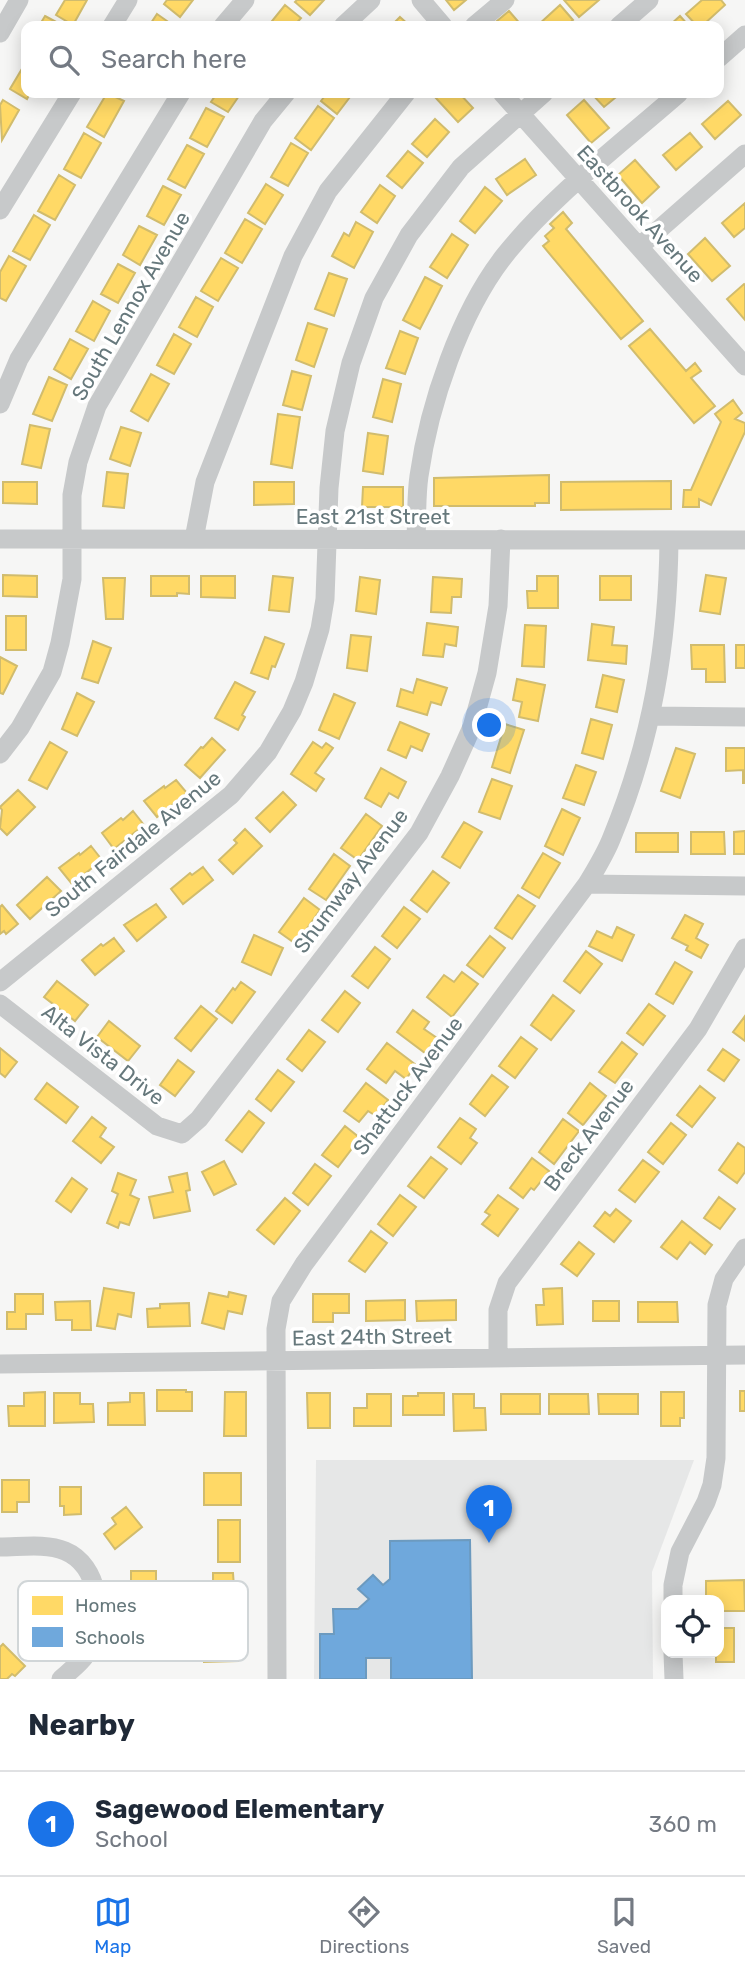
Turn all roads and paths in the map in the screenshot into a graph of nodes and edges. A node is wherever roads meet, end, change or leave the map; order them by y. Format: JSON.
{"nodes":[{"id":1,"x":19,"y":0,"type":"edge"},
{"id":2,"x":128,"y":0,"type":"edge"},
{"id":3,"x":245,"y":0,"type":"edge"},
{"id":4,"x":371,"y":0,"type":"edge"},
{"id":5,"x":421,"y":0,"type":"edge"},
{"id":6,"x":505,"y":0,"type":"edge"},
{"id":7,"x":649,"y":0,"type":"edge"},
{"id":8,"x":115,"y":21,"type":"edge"},
{"id":9,"x":227,"y":21,"type":"edge"},
{"id":10,"x":348,"y":21,"type":"edge"},
{"id":11,"x":439,"y":21,"type":"edge"},
{"id":12,"x":480,"y":21,"type":"edge"},
{"id":13,"x":626,"y":21,"type":"edge"},
{"id":14,"x":0,"y":33,"type":"edge"},
{"id":15,"x":745,"y":35,"type":"edge"},
{"id":16,"x":724,"y":54,"type":"edge"},
{"id":17,"x":69,"y":98,"type":"edge"},
{"id":18,"x":178,"y":98,"type":"edge"},
{"id":19,"x":282,"y":98,"type":"edge"},
{"id":20,"x":402,"y":98,"type":"edge"},
{"id":21,"x":506,"y":98,"type":"edge"},
{"id":22,"x":538,"y":98,"type":"edge"},
{"id":23,"x":673,"y":98,"type":"edge"},
{"id":24,"x":520,"y":113,"type":"junction"},
{"id":25,"x":745,"y":155,"type":"edge"},
{"id":26,"x":580,"y":180,"type":"junction"},
{"id":27,"x":0,"y":210,"type":"edge"},
{"id":28,"x":639,"y":247,"type":"junction"},
{"id":29,"x":745,"y":366,"type":"edge"},
{"id":30,"x":0,"y":404,"type":"edge"},
{"id":31,"x":0,"y":539,"type":"edge"},
{"id":32,"x":73,"y":539,"type":"junction"},
{"id":33,"x":194,"y":539,"type":"junction"},
{"id":34,"x":327,"y":539,"type":"junction"},
{"id":35,"x":416,"y":539,"type":"junction"},
{"id":36,"x":501,"y":539,"type":"junction"},
{"id":37,"x":669,"y":540,"type":"junction"},
{"id":38,"x":745,"y":540,"type":"edge"},
{"id":39,"x":651,"y":716,"type":"junction"},
{"id":40,"x":745,"y":717,"type":"edge"},
{"id":41,"x":0,"y":754,"type":"edge"},
{"id":42,"x":587,"y":884,"type":"junction"},
{"id":43,"x":745,"y":886,"type":"edge"},
{"id":44,"x":745,"y":948,"type":"edge"},
{"id":45,"x":0,"y":982,"type":"edge"},
{"id":46,"x":0,"y":1004,"type":"edge"},
{"id":47,"x":182,"y":1134,"type":"joint"},
{"id":48,"x":745,"y":1248,"type":"edge"},
{"id":49,"x":716,"y":1355,"type":"junction"},
{"id":50,"x":745,"y":1355,"type":"edge"},
{"id":51,"x":498,"y":1357,"type":"junction"},
{"id":52,"x":276,"y":1362,"type":"junction"},
{"id":53,"x":0,"y":1364,"type":"edge"},
{"id":54,"x":0,"y":1547,"type":"edge"},
{"id":55,"x":91,"y":1581,"type":"edge"},
{"id":56,"x":673,"y":1595,"type":"edge"},
{"id":57,"x":673,"y":1658,"type":"edge"},
{"id":58,"x":78,"y":1661,"type":"edge"},
{"id":59,"x":61,"y":1679,"type":"edge"},
{"id":60,"x":277,"y":1679,"type":"edge"},
{"id":61,"x":674,"y":1679,"type":"edge"}],
"edges":[{"from":1,"to":14,"type":"street"},
{"from":2,"to":8,"type":"street"},
{"from":3,"to":9,"type":"street"},
{"from":4,"to":10,"type":"street"},
{"from":5,"to":11,"type":"street"},
{"from":6,"to":12,"type":"street"},
{"from":7,"to":13,"type":"street"},
{"from":15,"to":16,"type":"street"},
{"from":17,"to":27,"type":"street"},
{"from":18,"to":30,"type":"street"},
{"from":19,"to":32,"type":"street","name":"South Lennox Avenue"},
{"from":20,"to":33,"type":"street"},
{"from":21,"to":24,"type":"street","name":"Eastbrook Avenue"},
{"from":22,"to":24,"type":"street","name":"South Fairdale Avenue"},
{"from":23,"to":26,"type":"street"},
{"from":24,"to":26,"type":"street","name":"Eastbrook Avenue"},
{"from":24,"to":34,"type":"street","name":"South Fairdale Avenue"},
{"from":25,"to":28,"type":"street"},
{"from":26,"to":28,"type":"street","name":"Eastbrook Avenue"},
{"from":26,"to":35,"type":"street"},
{"from":28,"to":29,"type":"street","name":"Eastbrook Avenue"},
{"from":31,"to":32,"type":"street","name":"East 21st Street"},
{"from":32,"to":33,"type":"street","name":"East 21st Street"},
{"from":32,"to":41,"type":"street","name":"South Lennox Avenue"},
{"from":33,"to":34,"type":"street","name":"East 21st Street"},
{"from":34,"to":35,"type":"street","name":"East 21st Street"},
{"from":34,"to":45,"type":"street","name":"South Fairdale Avenue"},
{"from":35,"to":36,"type":"street","name":"East 21st Street"},
{"from":36,"to":37,"type":"street","name":"East 21st Street"},
{"from":36,"to":47,"type":"street","name":"Shumway Avenue"},
{"from":37,"to":38,"type":"street","name":"East 21st Street"},
{"from":37,"to":39,"type":"street","name":"Shattuck Avenue"},
{"from":39,"to":40,"type":"street"},
{"from":39,"to":42,"type":"street","name":"Shattuck Avenue"},
{"from":42,"to":43,"type":"street"},
{"from":42,"to":52,"type":"street","name":"Shattuck Avenue"},
{"from":44,"to":51,"type":"street","name":"Breck Avenue"},
{"from":46,"to":47,"type":"street","name":"Alta Vista Drive"},
{"from":48,"to":49,"type":"street"},
{"from":49,"to":50,"type":"street","name":"East 24th Street"},
{"from":49,"to":51,"type":"street","name":"East 24th Street"},
{"from":49,"to":56,"type":"street"},
{"from":51,"to":52,"type":"street","name":"East 24th Street"},
{"from":52,"to":53,"type":"street","name":"East 24th Street"},
{"from":52,"to":60,"type":"street","name":"Shattuck Avenue"},
{"from":54,"to":55,"type":"street"},
{"from":57,"to":61,"type":"street"},
{"from":58,"to":59,"type":"street"}]}
